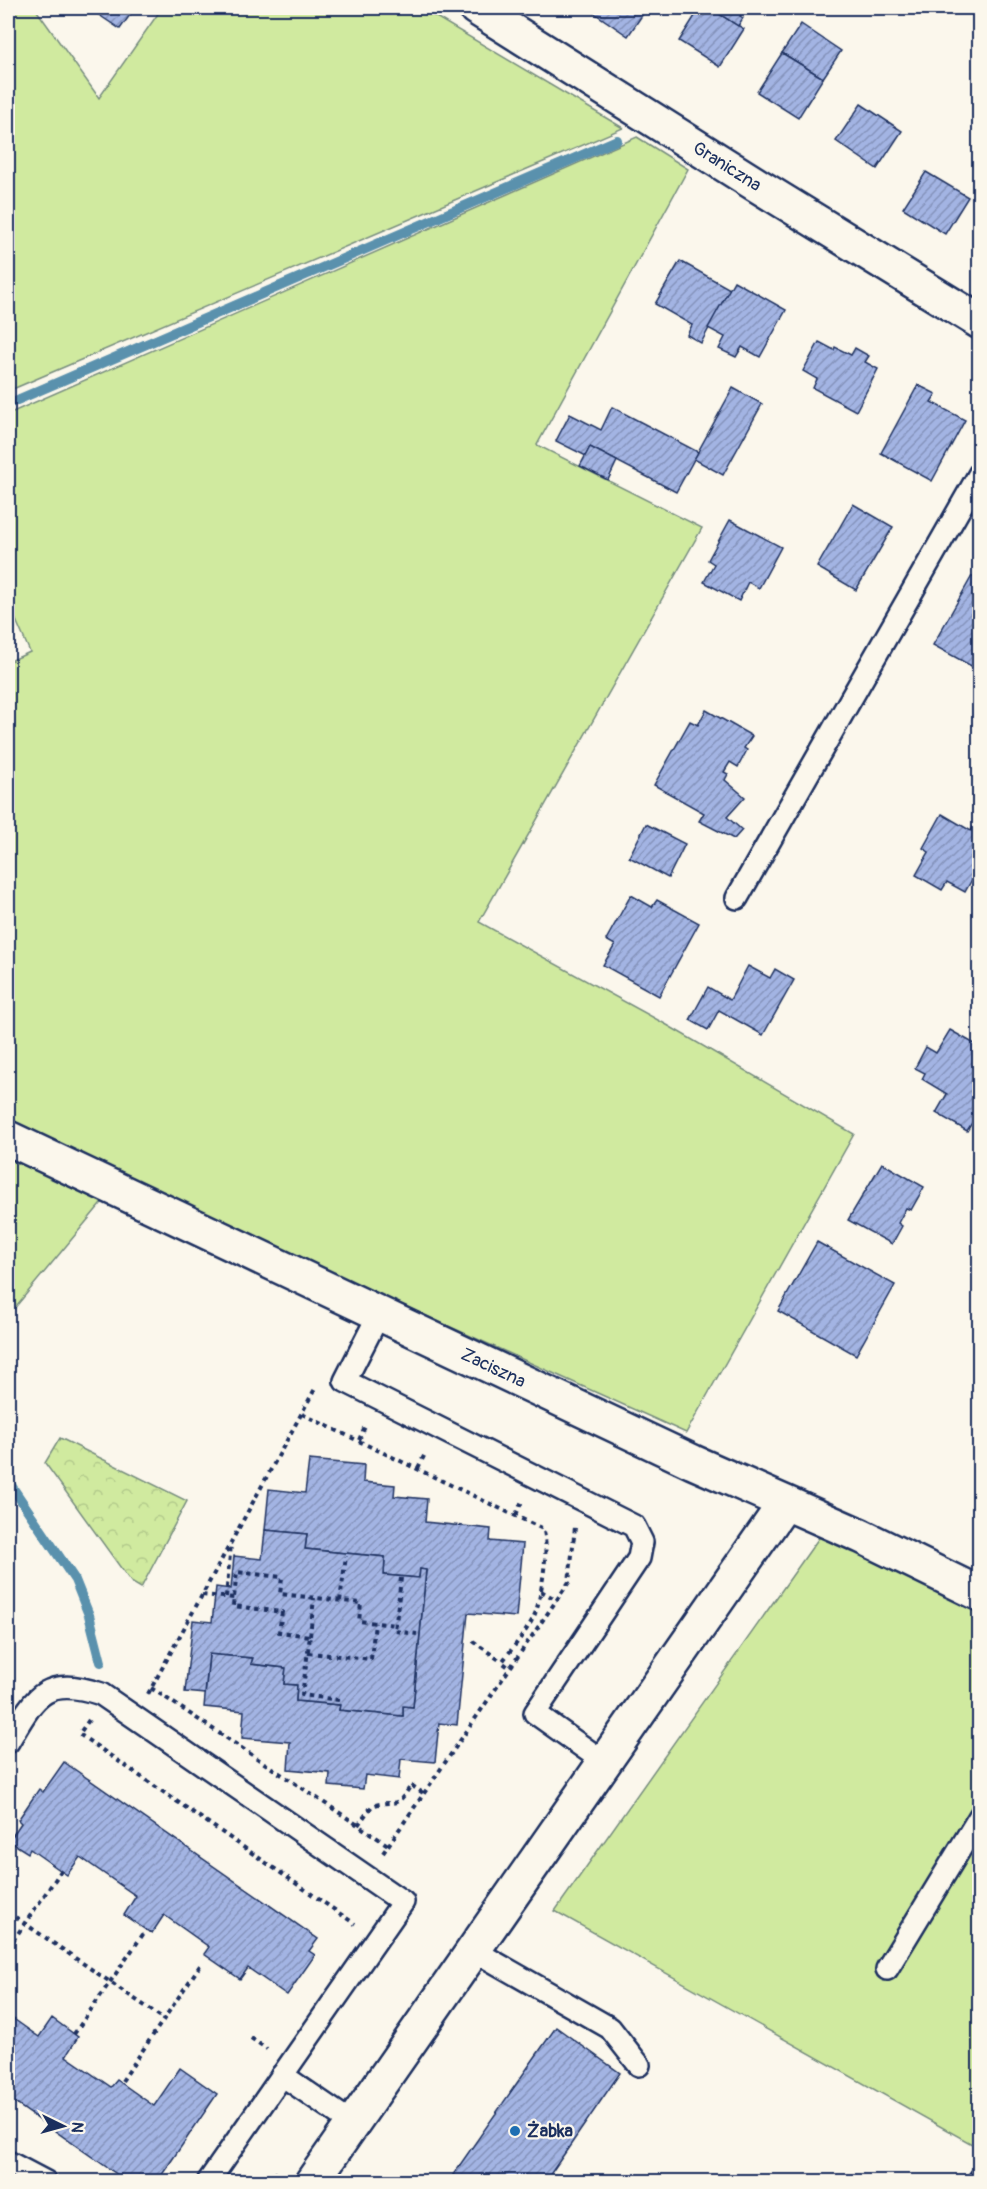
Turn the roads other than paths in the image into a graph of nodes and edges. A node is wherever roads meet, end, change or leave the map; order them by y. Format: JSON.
{"nodes":[{"id":1,"x":476,"y":8,"type":"edge"},
{"id":2,"x":980,"y":322,"type":"edge"},
{"id":3,"x":980,"y":473,"type":"edge"},
{"id":4,"x":737,"y":898,"type":"dead end"},
{"id":5,"x":8,"y":1138,"type":"edge"},
{"id":6,"x":379,"y":1314,"type":"junction"},
{"id":7,"x":785,"y":1503,"type":"junction"},
{"id":8,"x":980,"y":1594,"type":"edge"},
{"id":9,"x":8,"y":1742,"type":"edge"},
{"id":10,"x":604,"y":1762,"type":"junction"},
{"id":11,"x":980,"y":1816,"type":"edge"},
{"id":12,"x":473,"y":1950,"type":"junction"},
{"id":13,"x":887,"y":1970,"type":"dead end"},
{"id":14,"x":639,"y":2065,"type":"dead end"},
{"id":15,"x":282,"y":2075,"type":"junction"},
{"id":16,"x":352,"y":2123,"type":"junction"},
{"id":17,"x":8,"y":2162,"type":"edge"},
{"id":18,"x":46,"y":2181,"type":"edge"},
{"id":19,"x":208,"y":2181,"type":"edge"},
{"id":20,"x":312,"y":2181,"type":"edge"}],
"edges":[{"from":1,"to":2,"type":"street","name":"Graniczna"},
{"from":3,"to":4,"type":"lane"},
{"from":5,"to":6,"type":"street","name":"Zaciszna"},
{"from":6,"to":7,"type":"street","name":"Zaciszna"},
{"from":6,"to":10,"type":"lane"},
{"from":7,"to":8,"type":"street","name":"Zaciszna"},
{"from":7,"to":10,"type":"street"},
{"from":9,"to":15,"type":"lane"},
{"from":10,"to":12,"type":"street"},
{"from":11,"to":13,"type":"lane"},
{"from":12,"to":14,"type":"lane"},
{"from":12,"to":16,"type":"street"},
{"from":15,"to":16,"type":"lane"},
{"from":15,"to":19,"type":"lane"},
{"from":16,"to":20,"type":"street"},
{"from":17,"to":18,"type":"lane"}]}
